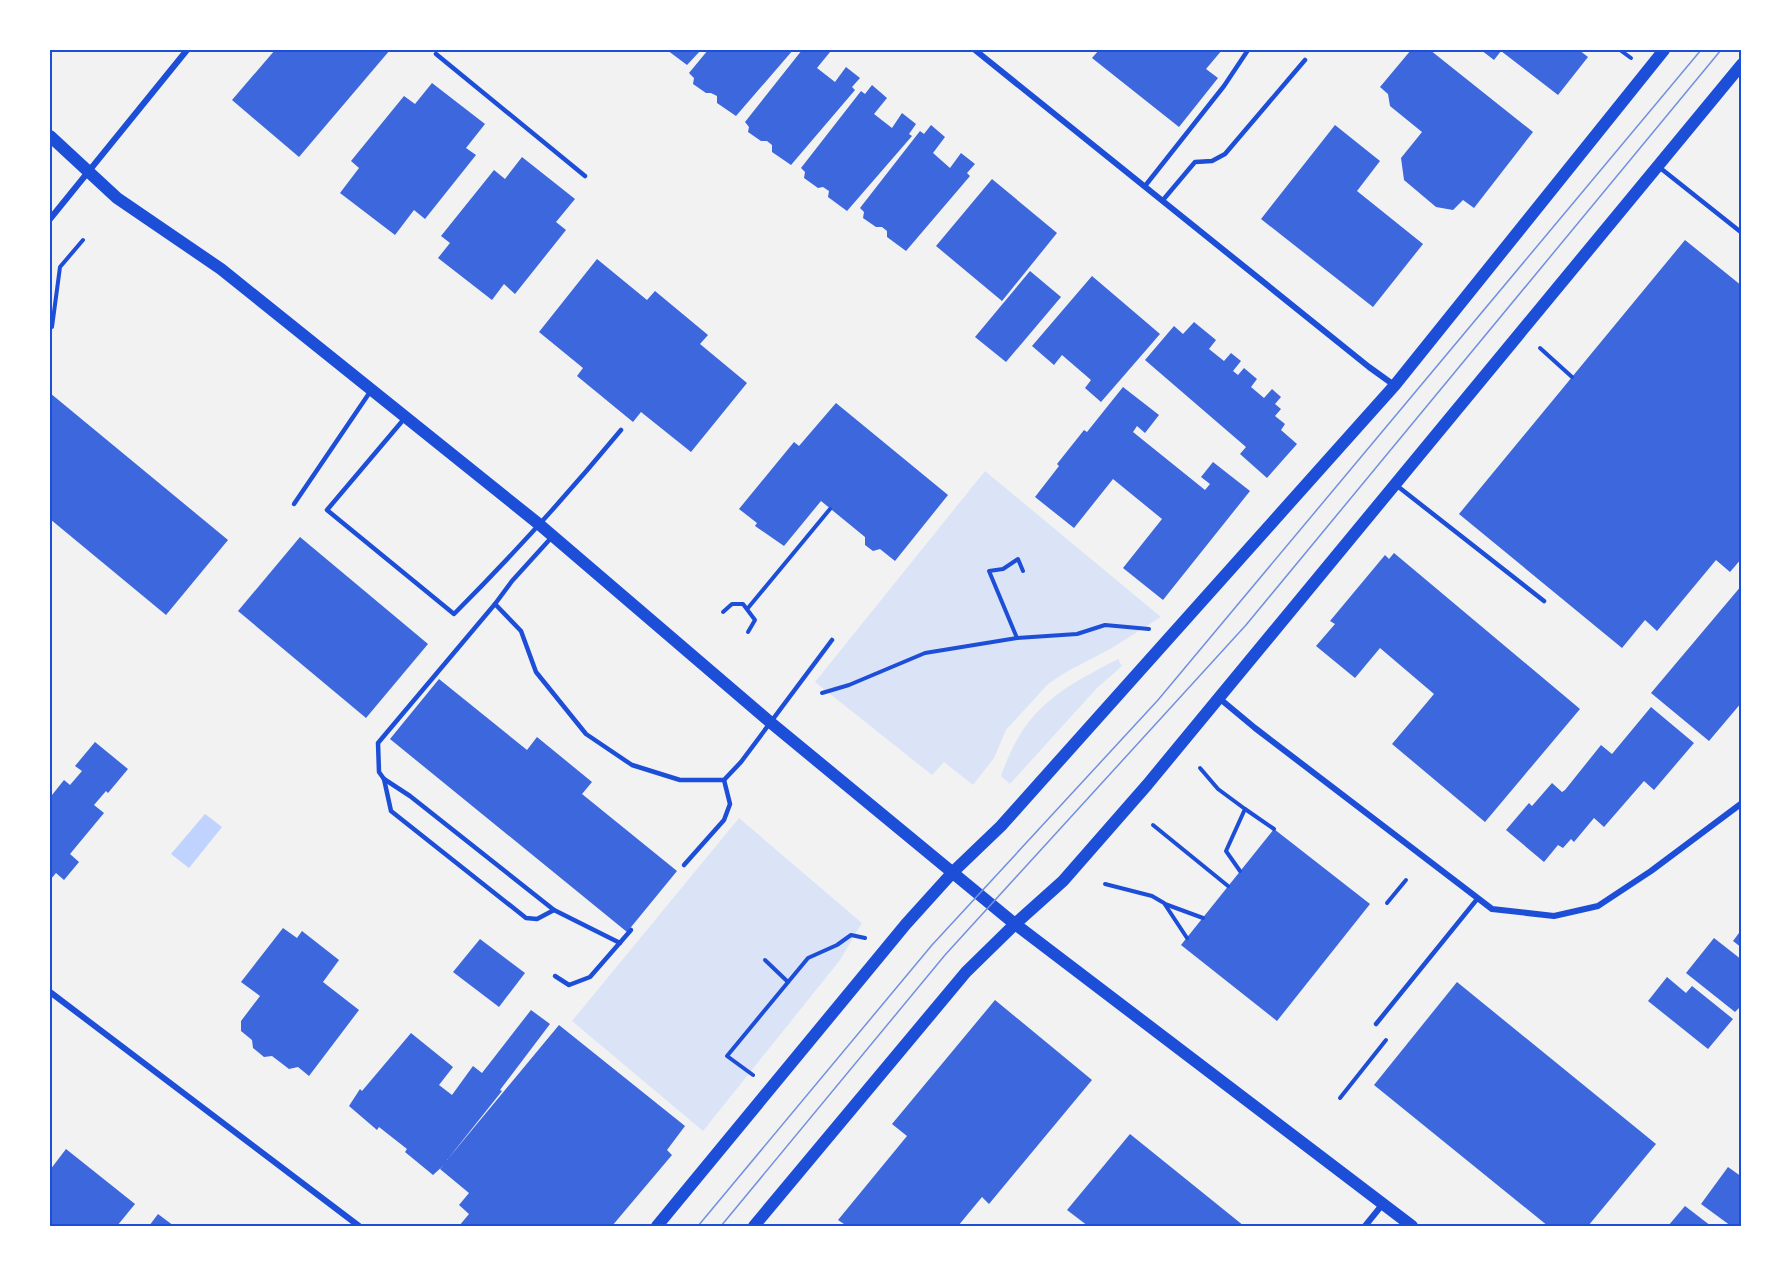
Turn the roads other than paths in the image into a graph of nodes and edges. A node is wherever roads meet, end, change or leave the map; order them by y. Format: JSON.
{"nodes":[{"id":1,"x":187,"y":50,"type":"edge"},
{"id":2,"x":975,"y":50,"type":"edge"},
{"id":3,"x":1248,"y":50,"type":"edge"},
{"id":4,"x":1664,"y":50,"type":"edge"},
{"id":5,"x":435,"y":54,"type":"dead end"},
{"id":6,"x":1305,"y":60,"type":"dead end"},
{"id":7,"x":1742,"y":64,"type":"edge"},
{"id":8,"x":50,"y":136,"type":"edge"},
{"id":9,"x":1657,"y":165,"type":"junction"},
{"id":10,"x":88,"y":171,"type":"junction"},
{"id":11,"x":585,"y":176,"type":"dead end"},
{"id":12,"x":1145,"y":186,"type":"junction"},
{"id":13,"x":1162,"y":200,"type":"junction"},
{"id":14,"x":50,"y":219,"type":"edge"},
{"id":15,"x":1742,"y":233,"type":"edge"},
{"id":16,"x":1395,"y":385,"type":"junction"},
{"id":17,"x":372,"y":390,"type":"junction"},
{"id":18,"x":406,"y":417,"type":"junction"},
{"id":19,"x":621,"y":429,"type":"dead end"},
{"id":20,"x":1394,"y":483,"type":"junction"},
{"id":21,"x":294,"y":504,"type":"dead end"},
{"id":22,"x":540,"y":525,"type":"junction"},
{"id":23,"x":553,"y":536,"type":"junction"},
{"id":24,"x":1544,"y":601,"type":"dead end"},
{"id":25,"x":495,"y":604,"type":"junction"},
{"id":26,"x":832,"y":640,"type":"dead end"},
{"id":27,"x":1219,"y":698,"type":"junction"},
{"id":28,"x":770,"y":722,"type":"junction"},
{"id":29,"x":384,"y":779,"type":"junction"},
{"id":30,"x":724,"y":780,"type":"junction"},
{"id":31,"x":1742,"y":802,"type":"edge"},
{"id":32,"x":684,"y":865,"type":"dead end"},
{"id":33,"x":953,"y":872,"type":"junction"},
{"id":34,"x":1478,"y":898,"type":"junction"},
{"id":35,"x":554,"y":910,"type":"junction"},
{"id":36,"x":1015,"y":924,"type":"junction"},
{"id":37,"x":631,"y":930,"type":"dead end"},
{"id":38,"x":620,"y":943,"type":"junction"},
{"id":39,"x":555,"y":976,"type":"dead end"},
{"id":40,"x":50,"y":992,"type":"edge"},
{"id":41,"x":1376,"y":1024,"type":"dead end"},
{"id":42,"x":1382,"y":1205,"type":"junction"},
{"id":43,"x":359,"y":1227,"type":"edge"},
{"id":44,"x":657,"y":1227,"type":"edge"},
{"id":45,"x":754,"y":1227,"type":"edge"},
{"id":46,"x":1365,"y":1227,"type":"edge"},
{"id":47,"x":1412,"y":1227,"type":"edge"}],
"edges":[{"from":1,"to":10,"type":"street"},
{"from":2,"to":12,"type":"street"},
{"from":3,"to":12,"type":"lane"},
{"from":4,"to":16,"type":"main road"},
{"from":5,"to":11,"type":"lane"},
{"from":6,"to":13,"type":"lane"},
{"from":7,"to":9,"type":"main road"},
{"from":8,"to":10,"type":"main road"},
{"from":9,"to":15,"type":"lane"},
{"from":9,"to":20,"type":"main road"},
{"from":10,"to":14,"type":"street"},
{"from":10,"to":17,"type":"main road"},
{"from":12,"to":13,"type":"street"},
{"from":13,"to":16,"type":"street"},
{"from":16,"to":33,"type":"main road"},
{"from":17,"to":18,"type":"main road"},
{"from":17,"to":21,"type":"lane"},
{"from":18,"to":22,"type":"main road"},
{"from":18,"to":22,"type":"lane"},
{"from":19,"to":22,"type":"lane"},
{"from":20,"to":24,"type":"lane"},
{"from":20,"to":27,"type":"main road"},
{"from":22,"to":23,"type":"main road"},
{"from":23,"to":25,"type":"lane"},
{"from":23,"to":28,"type":"main road"},
{"from":25,"to":29,"type":"lane"},
{"from":25,"to":30,"type":"lane"},
{"from":26,"to":28,"type":"lane"},
{"from":27,"to":34,"type":"street"},
{"from":27,"to":36,"type":"main road"},
{"from":28,"to":30,"type":"lane"},
{"from":28,"to":33,"type":"main road"},
{"from":29,"to":35,"type":"lane"},
{"from":29,"to":35,"type":"lane"},
{"from":30,"to":32,"type":"lane"},
{"from":31,"to":34,"type":"street"},
{"from":33,"to":36,"type":"main road"},
{"from":33,"to":44,"type":"main road"},
{"from":34,"to":41,"type":"lane"},
{"from":35,"to":38,"type":"lane"},
{"from":36,"to":42,"type":"main road"},
{"from":36,"to":45,"type":"main road"},
{"from":37,"to":38,"type":"lane"},
{"from":38,"to":39,"type":"lane"},
{"from":40,"to":43,"type":"street"},
{"from":42,"to":46,"type":"street"},
{"from":42,"to":47,"type":"main road"}]}
